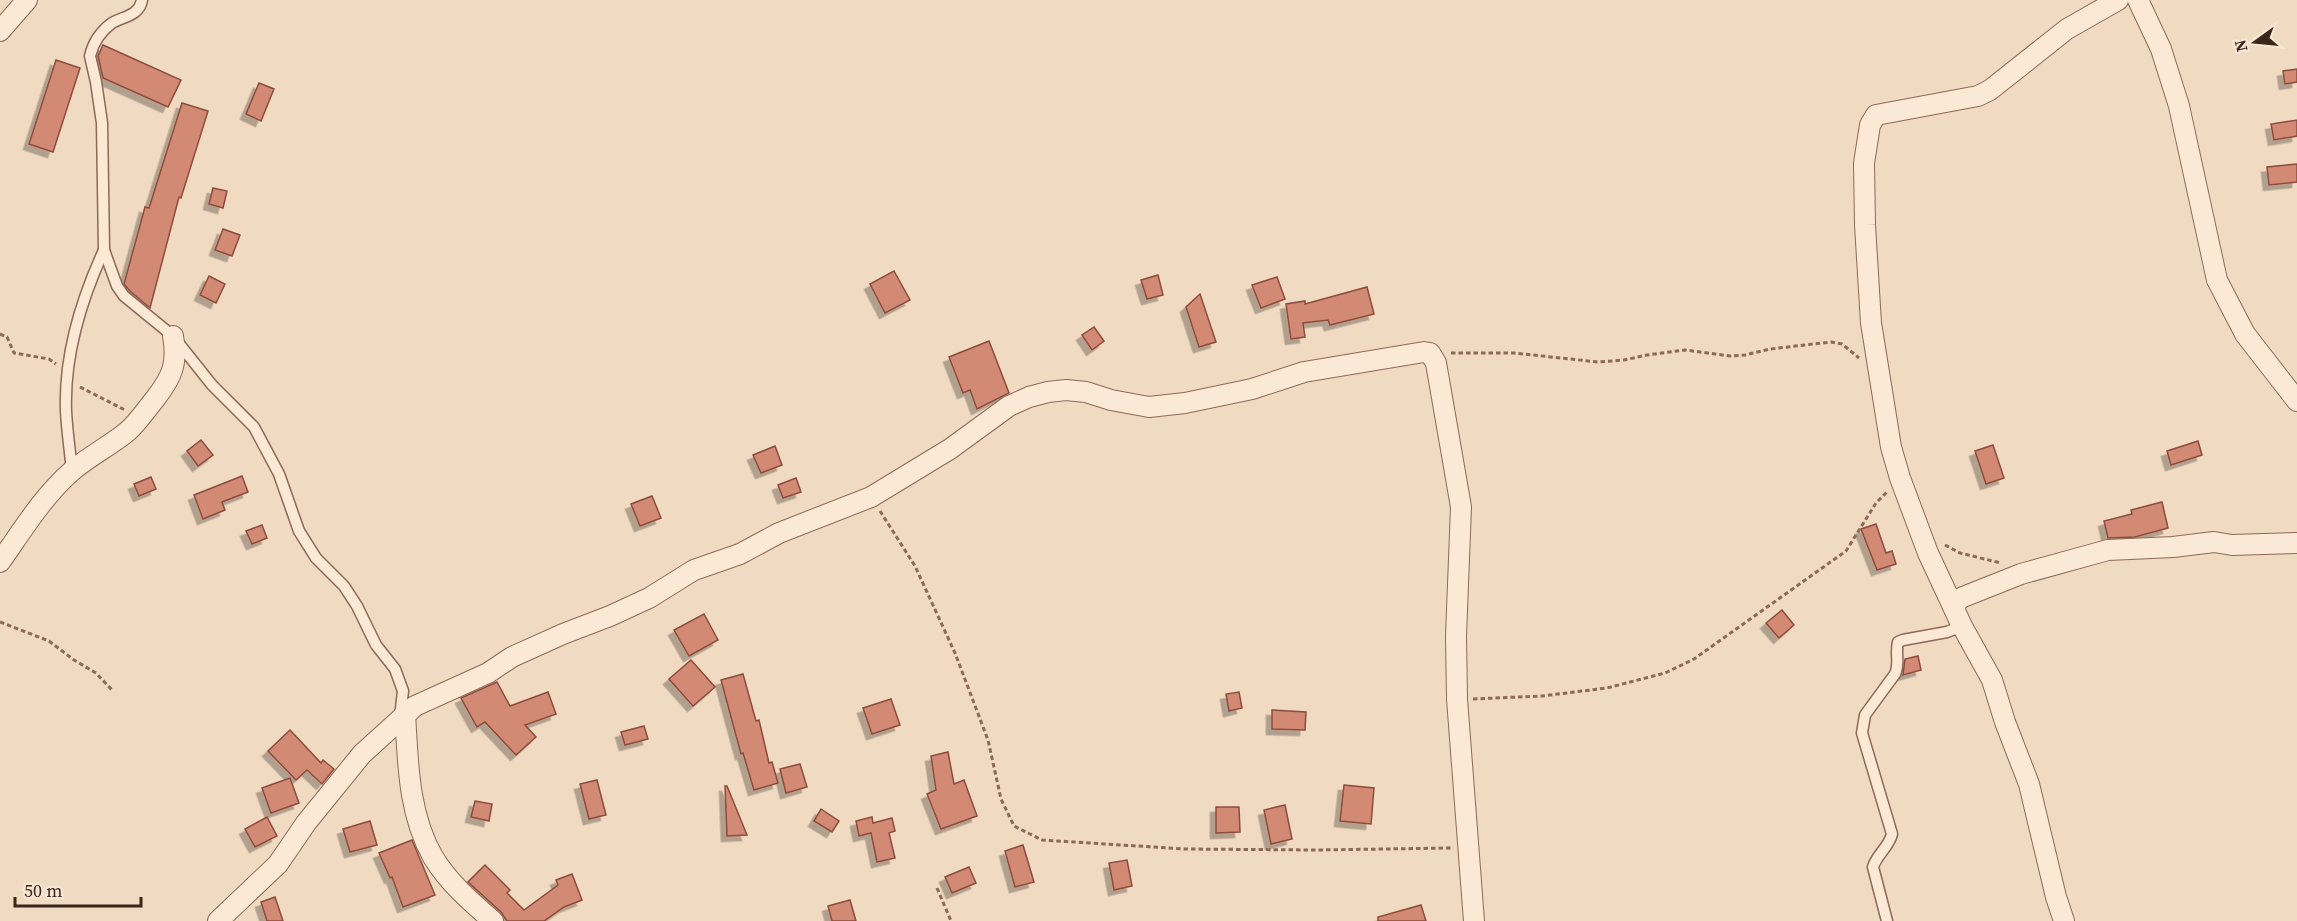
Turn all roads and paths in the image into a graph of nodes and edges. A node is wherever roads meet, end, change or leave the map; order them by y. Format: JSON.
{"nodes":[{"id":1,"x":27,"y":0,"type":"edge"},
{"id":2,"x":142,"y":0,"type":"edge"},
{"id":3,"x":2118,"y":0,"type":"edge"},
{"id":4,"x":2138,"y":0,"type":"edge"},
{"id":5,"x":0,"y":31,"type":"edge"},
{"id":6,"x":104,"y":250,"type":"junction"},
{"id":7,"x":0,"y":334,"type":"edge"},
{"id":8,"x":173,"y":336,"type":"junction"},
{"id":9,"x":1430,"y":353,"type":"junction"},
{"id":10,"x":1879,"y":379,"type":"junction"},
{"id":11,"x":67,"y":384,"type":"junction"},
{"id":12,"x":2297,"y":400,"type":"edge"},
{"id":13,"x":140,"y":418,"type":"junction"},
{"id":14,"x":72,"y":471,"type":"junction"},
{"id":15,"x":1900,"y":478,"type":"junction"},
{"id":16,"x":871,"y":497,"type":"junction"},
{"id":17,"x":1918,"y":528,"type":"junction"},
{"id":18,"x":2297,"y":543,"type":"edge"},
{"id":19,"x":0,"y":562,"type":"edge"},
{"id":20,"x":2021,"y":574,"type":"junction"},
{"id":21,"x":1954,"y":607,"type":"junction"},
{"id":22,"x":0,"y":622,"type":"edge"},
{"id":23,"x":1962,"y":626,"type":"junction"},
{"id":24,"x":112,"y":690,"type":"dead end"},
{"id":25,"x":1456,"y":699,"type":"junction"},
{"id":26,"x":403,"y":715,"type":"junction"},
{"id":27,"x":1468,"y":847,"type":"junction"},
{"id":28,"x":937,"y":888,"type":"dead end"},
{"id":29,"x":218,"y":921,"type":"edge"},
{"id":30,"x":493,"y":921,"type":"edge"},
{"id":31,"x":951,"y":921,"type":"edge"},
{"id":32,"x":1474,"y":921,"type":"edge"},
{"id":33,"x":1887,"y":921,"type":"edge"},
{"id":34,"x":2064,"y":921,"type":"edge"}],
"edges":[{"from":1,"to":5,"type":"street"},
{"from":2,"to":6,"type":"lane"},
{"from":3,"to":10,"type":"street"},
{"from":4,"to":12,"type":"street"},
{"from":6,"to":8,"type":"lane"},
{"from":6,"to":11,"type":"lane"},
{"from":7,"to":11,"type":"path"},
{"from":8,"to":13,"type":"street"},
{"from":8,"to":26,"type":"lane"},
{"from":9,"to":10,"type":"path"},
{"from":9,"to":16,"type":"street"},
{"from":9,"to":25,"type":"street"},
{"from":10,"to":15,"type":"street"},
{"from":11,"to":13,"type":"path"},
{"from":11,"to":14,"type":"lane"},
{"from":13,"to":14,"type":"street"},
{"from":14,"to":19,"type":"street"},
{"from":15,"to":17,"type":"street"},
{"from":15,"to":25,"type":"path"},
{"from":16,"to":26,"type":"street"},
{"from":16,"to":27,"type":"path"},
{"from":17,"to":20,"type":"path"},
{"from":17,"to":21,"type":"street"},
{"from":18,"to":20,"type":"street"},
{"from":20,"to":21,"type":"street"},
{"from":21,"to":23,"type":"street"},
{"from":22,"to":24,"type":"path"},
{"from":23,"to":33,"type":"lane"},
{"from":23,"to":34,"type":"street"},
{"from":25,"to":27,"type":"street"},
{"from":26,"to":29,"type":"street"},
{"from":26,"to":30,"type":"street"},
{"from":27,"to":32,"type":"street"},
{"from":28,"to":31,"type":"path"}]}
